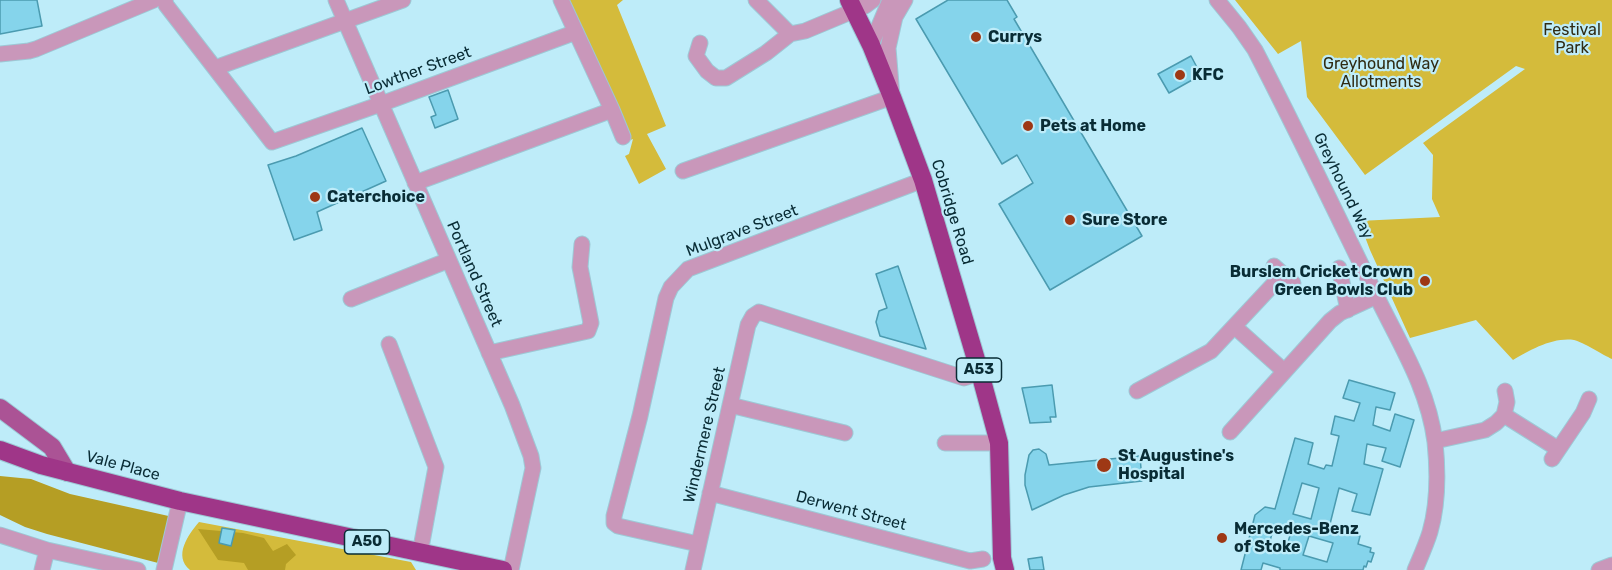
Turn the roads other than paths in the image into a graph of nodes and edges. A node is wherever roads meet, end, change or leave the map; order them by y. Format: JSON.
{"nodes":[{"id":1,"x":154,"y":0,"type":"edge"},
{"id":2,"x":165,"y":0,"type":"edge"},
{"id":3,"x":336,"y":0,"type":"edge"},
{"id":4,"x":403,"y":0,"type":"edge"},
{"id":5,"x":561,"y":0,"type":"edge"},
{"id":6,"x":756,"y":0,"type":"edge"},
{"id":7,"x":873,"y":0,"type":"edge"},
{"id":8,"x":890,"y":0,"type":"edge"},
{"id":9,"x":905,"y":0,"type":"edge"},
{"id":10,"x":1217,"y":0,"type":"edge"},
{"id":11,"x":851,"y":6,"type":"edge"},
{"id":12,"x":344,"y":21,"type":"junction"},
{"id":13,"x":576,"y":32,"type":"junction"},
{"id":14,"x":790,"y":34,"type":"junction"},
{"id":15,"x":700,"y":43,"type":"dead end"},
{"id":16,"x":871,"y":45,"type":"junction"},
{"id":17,"x":0,"y":54,"type":"edge"},
{"id":18,"x":215,"y":68,"type":"junction"},
{"id":19,"x":892,"y":97,"type":"junction"},
{"id":20,"x":381,"y":104,"type":"junction"},
{"id":21,"x":612,"y":110,"type":"junction"},
{"id":22,"x":623,"y":137,"type":"dead end"},
{"id":23,"x":683,"y":171,"type":"dead end"},
{"id":24,"x":923,"y":180,"type":"junction"},
{"id":25,"x":416,"y":183,"type":"junction"},
{"id":26,"x":582,"y":244,"type":"dead end"},
{"id":27,"x":449,"y":260,"type":"junction"},
{"id":28,"x":1339,"y":268,"type":"dead end"},
{"id":29,"x":1284,"y":274,"type":"dead end"},
{"id":30,"x":1377,"y":296,"type":"junction"},
{"id":31,"x":351,"y":299,"type":"dead end"},
{"id":32,"x":1348,"y":310,"type":"junction"},
{"id":33,"x":1235,"y":327,"type":"junction"},
{"id":34,"x":389,"y":344,"type":"dead end"},
{"id":35,"x":489,"y":353,"type":"junction"},
{"id":36,"x":1284,"y":371,"type":"junction"},
{"id":37,"x":980,"y":373,"type":"junction"},
{"id":38,"x":1137,"y":390,"type":"dead end"},
{"id":39,"x":1505,"y":391,"type":"dead end"},
{"id":40,"x":730,"y":405,"type":"junction"},
{"id":41,"x":8,"y":408,"type":"edge"},
{"id":42,"x":1588,"y":410,"type":"dead end"},
{"id":43,"x":1504,"y":415,"type":"junction"},
{"id":44,"x":1229,"y":432,"type":"dead end"},
{"id":45,"x":34,"y":433,"type":"junction"},
{"id":46,"x":845,"y":433,"type":"dead end"},
{"id":47,"x":1435,"y":441,"type":"junction"},
{"id":48,"x":945,"y":443,"type":"dead end"},
{"id":49,"x":999,"y":443,"type":"junction"},
{"id":50,"x":2,"y":452,"type":"edge"},
{"id":51,"x":41,"y":465,"type":"junction"},
{"id":52,"x":67,"y":472,"type":"junction"},
{"id":53,"x":710,"y":493,"type":"junction"},
{"id":54,"x":180,"y":501,"type":"junction"},
{"id":55,"x":0,"y":536,"type":"edge"},
{"id":56,"x":47,"y":550,"type":"junction"},
{"id":57,"x":420,"y":553,"type":"junction"},
{"id":58,"x":695,"y":557,"type":"edge"},
{"id":59,"x":983,"y":560,"type":"dead end"},
{"id":60,"x":1612,"y":565,"type":"edge"},
{"id":61,"x":1003,"y":568,"type":"edge"},
{"id":62,"x":42,"y":570,"type":"edge"},
{"id":63,"x":138,"y":570,"type":"edge"},
{"id":64,"x":164,"y":570,"type":"edge"},
{"id":65,"x":503,"y":570,"type":"edge"},
{"id":66,"x":511,"y":570,"type":"edge"},
{"id":67,"x":1415,"y":570,"type":"edge"},
{"id":68,"x":1599,"y":570,"type":"edge"}],
"edges":[{"from":1,"to":17,"type":"street"},
{"from":2,"to":18,"type":"street"},
{"from":3,"to":12,"type":"street","name":"Portland Street"},
{"from":4,"to":12,"type":"street"},
{"from":5,"to":13,"type":"street"},
{"from":6,"to":14,"type":"street"},
{"from":7,"to":11,"type":"street"},
{"from":8,"to":16,"type":"street"},
{"from":9,"to":19,"type":"street"},
{"from":10,"to":30,"type":"street","name":"Greyhound Way"},
{"from":11,"to":14,"type":"street"},
{"from":11,"to":16,"type":"highway","name":"Cobridge Road","number":"A53"},
{"from":12,"to":18,"type":"street"},
{"from":12,"to":20,"type":"street","name":"Portland Street"},
{"from":13,"to":20,"type":"street","name":"Lowther Street"},
{"from":13,"to":21,"type":"street"},
{"from":14,"to":15,"type":"street"},
{"from":16,"to":19,"type":"highway","name":"Cobridge Road","number":"A53"},
{"from":18,"to":20,"type":"street","name":"Lowther Street"},
{"from":19,"to":23,"type":"street"},
{"from":19,"to":24,"type":"highway","name":"Cobridge Road","number":"A53"},
{"from":20,"to":25,"type":"street","name":"Portland Street"},
{"from":21,"to":22,"type":"street"},
{"from":21,"to":25,"type":"street"},
{"from":24,"to":37,"type":"highway","name":"Cobridge Road","number":"A53"},
{"from":24,"to":58,"type":"street","name":"Mulgrave Street"},
{"from":25,"to":27,"type":"street","name":"Portland Street"},
{"from":26,"to":35,"type":"street"},
{"from":27,"to":31,"type":"street"},
{"from":27,"to":35,"type":"street","name":"Portland Street"},
{"from":28,"to":32,"type":"street"},
{"from":29,"to":33,"type":"street"},
{"from":30,"to":32,"type":"street"},
{"from":30,"to":47,"type":"street","name":"Greyhound Way"},
{"from":32,"to":36,"type":"street"},
{"from":33,"to":36,"type":"street"},
{"from":33,"to":38,"type":"street"},
{"from":34,"to":57,"type":"street"},
{"from":35,"to":66,"type":"street","name":"Portland Street"},
{"from":36,"to":44,"type":"street"},
{"from":37,"to":40,"type":"street","name":"Windermere Street"},
{"from":37,"to":49,"type":"highway","name":"Cobridge Road","number":"A53"},
{"from":39,"to":43,"type":"street"},
{"from":40,"to":46,"type":"street"},
{"from":40,"to":53,"type":"street","name":"Windermere Street"},
{"from":41,"to":45,"type":"main road"},
{"from":42,"to":43,"type":"street"},
{"from":43,"to":47,"type":"street"},
{"from":45,"to":51,"type":"main road"},
{"from":45,"to":52,"type":"main road"},
{"from":47,"to":67,"type":"street","name":"Greyhound Way"},
{"from":48,"to":49,"type":"street"},
{"from":49,"to":61,"type":"highway","name":"Cobridge Road","number":"A53"},
{"from":50,"to":51,"type":"highway","name":"Vale Place","number":"A50"},
{"from":51,"to":52,"type":"highway","name":"Vale Place","number":"A50"},
{"from":52,"to":54,"type":"highway","name":"Vale Place","number":"A50"},
{"from":53,"to":58,"type":"street","name":"Windermere Street"},
{"from":53,"to":59,"type":"street","name":"Derwent Street"},
{"from":54,"to":57,"type":"highway","name":"Vale Place","number":"A50"},
{"from":54,"to":64,"type":"street"},
{"from":55,"to":56,"type":"street"},
{"from":56,"to":62,"type":"street"},
{"from":56,"to":63,"type":"street"},
{"from":57,"to":65,"type":"highway","number":"A50"},
{"from":60,"to":68,"type":"street"}]}
